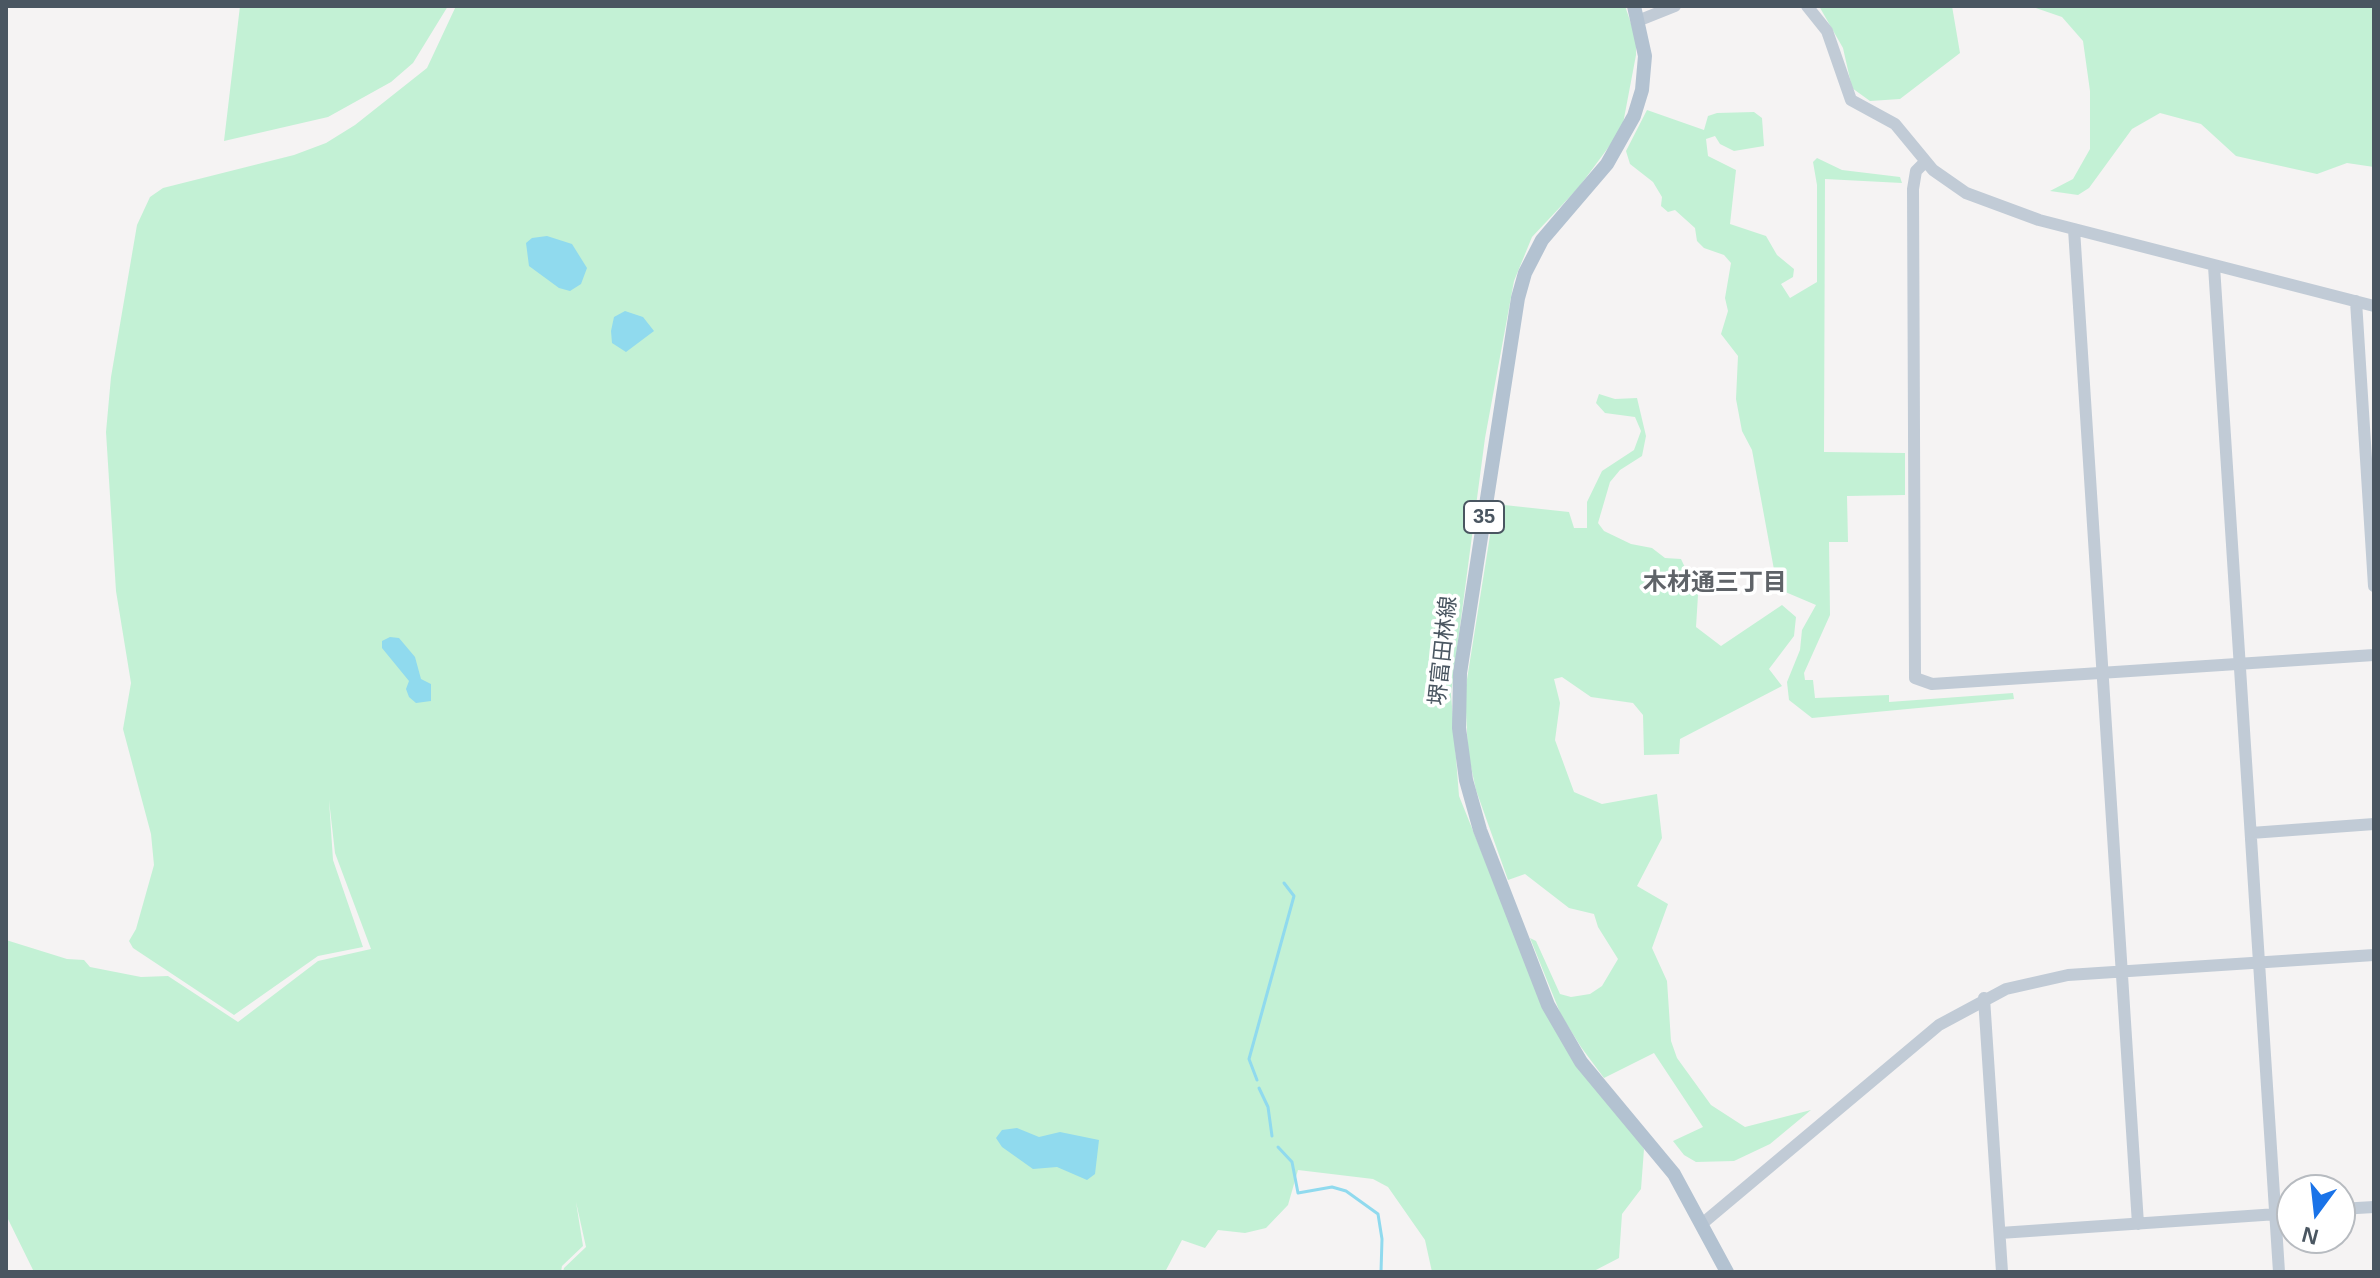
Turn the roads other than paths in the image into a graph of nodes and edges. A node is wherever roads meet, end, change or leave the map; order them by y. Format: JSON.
{"nodes":[{"id":1,"x":1675,"y":6,"type":"edge"},
{"id":2,"x":1807,"y":6,"type":"edge"},
{"id":3,"x":1637,"y":13,"type":"edge"},
{"id":4,"x":1925,"y":162,"type":"junction"},
{"id":5,"x":2074,"y":229,"type":"junction"},
{"id":6,"x":2214,"y":266,"type":"junction"},
{"id":7,"x":2356,"y":301,"type":"junction"},
{"id":8,"x":2374,"y":306,"type":"edge"},
{"id":9,"x":2374,"y":586,"type":"edge"},
{"id":10,"x":2374,"y":655,"type":"edge"},
{"id":11,"x":2240,"y":664,"type":"junction"},
{"id":12,"x":2103,"y":673,"type":"junction"},
{"id":13,"x":2374,"y":824,"type":"edge"},
{"id":14,"x":2251,"y":833,"type":"junction"},
{"id":15,"x":2374,"y":955,"type":"edge"},
{"id":16,"x":2260,"y":962,"type":"junction"},
{"id":17,"x":2121,"y":972,"type":"junction"},
{"id":18,"x":1984,"y":998,"type":"junction"},
{"id":19,"x":2276,"y":1214,"type":"joint"},
{"id":20,"x":1703,"y":1223,"type":"junction"},
{"id":21,"x":2138,"y":1224,"type":"junction"},
{"id":22,"x":2000,"y":1233,"type":"junction"},
{"id":23,"x":1727,"y":1272,"type":"edge"},
{"id":24,"x":2002,"y":1272,"type":"edge"}],
"edges":[{"from":1,"to":3,"type":"street"},
{"from":2,"to":4,"type":"street"},
{"from":3,"to":20,"type":"main road","name":"堺富田林線","number":"35"},
{"from":4,"to":5,"type":"street"},
{"from":4,"to":12,"type":"street"},
{"from":5,"to":6,"type":"street"},
{"from":5,"to":12,"type":"street"},
{"from":6,"to":7,"type":"street"},
{"from":6,"to":11,"type":"street"},
{"from":7,"to":8,"type":"street"},
{"from":7,"to":9,"type":"street"},
{"from":10,"to":11,"type":"street"},
{"from":11,"to":12,"type":"street"},
{"from":11,"to":14,"type":"street"},
{"from":12,"to":17,"type":"street"},
{"from":13,"to":14,"type":"street"},
{"from":14,"to":16,"type":"street"},
{"from":15,"to":16,"type":"street"},
{"from":16,"to":17,"type":"street"},
{"from":16,"to":19,"type":"street"},
{"from":17,"to":18,"type":"street"},
{"from":17,"to":21,"type":"street"},
{"from":18,"to":20,"type":"street"},
{"from":18,"to":22,"type":"street"},
{"from":19,"to":21,"type":"street"},
{"from":20,"to":23,"type":"main road","name":"堺富田林線","number":"35"},
{"from":21,"to":22,"type":"street"},
{"from":22,"to":24,"type":"street"}]}
